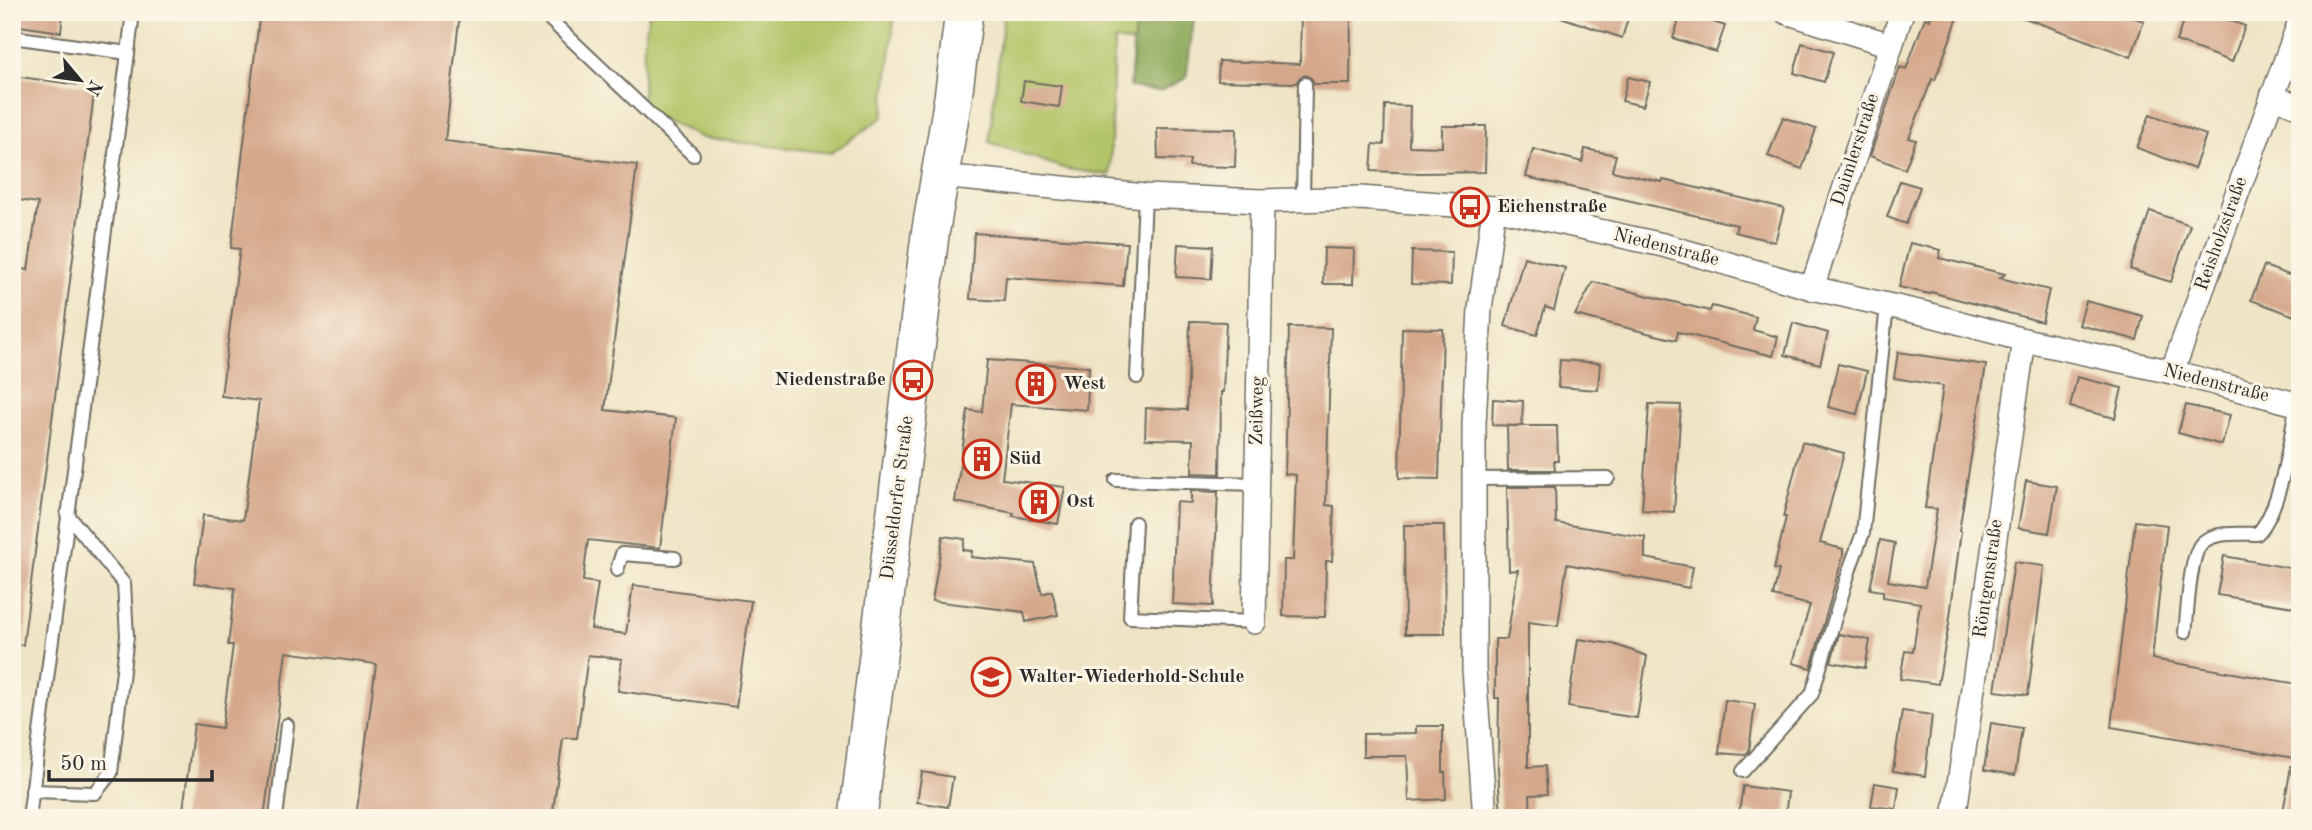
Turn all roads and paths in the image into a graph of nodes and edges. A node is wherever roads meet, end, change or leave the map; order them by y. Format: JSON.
{"nodes":[{"id":1,"x":133,"y":12,"type":"edge"},
{"id":2,"x":542,"y":12,"type":"edge"},
{"id":3,"x":964,"y":12,"type":"edge"},
{"id":4,"x":1786,"y":12,"type":"edge"},
{"id":5,"x":1902,"y":12,"type":"edge"},
{"id":6,"x":2300,"y":21,"type":"edge"},
{"id":7,"x":12,"y":37,"type":"edge"},
{"id":8,"x":1890,"y":45,"type":"junction"},
{"id":9,"x":128,"y":53,"type":"junction"},
{"id":10,"x":1305,"y":84,"type":"dead end"},
{"id":11,"x":2272,"y":96,"type":"junction"},
{"id":12,"x":2300,"y":107,"type":"edge"},
{"id":13,"x":693,"y":155,"type":"dead end"},
{"id":14,"x":940,"y":176,"type":"junction"},
{"id":15,"x":1145,"y":196,"type":"junction"},
{"id":16,"x":1303,"y":200,"type":"junction"},
{"id":17,"x":1262,"y":201,"type":"junction"},
{"id":18,"x":1494,"y":208,"type":"junction"},
{"id":19,"x":1812,"y":288,"type":"junction"},
{"id":20,"x":1887,"y":305,"type":"junction"},
{"id":21,"x":2024,"y":340,"type":"junction"},
{"id":22,"x":2172,"y":372,"type":"junction"},
{"id":23,"x":1137,"y":377,"type":"dead end"},
{"id":24,"x":2298,"y":405,"type":"edge"},
{"id":25,"x":1474,"y":478,"type":"junction"},
{"id":26,"x":1608,"y":478,"type":"dead end"},
{"id":27,"x":1116,"y":480,"type":"dead end"},
{"id":28,"x":1257,"y":484,"type":"junction"},
{"id":29,"x":67,"y":514,"type":"junction"},
{"id":30,"x":1135,"y":523,"type":"dead end"},
{"id":31,"x":675,"y":558,"type":"dead end"},
{"id":32,"x":617,"y":570,"type":"dead end"},
{"id":33,"x":1254,"y":622,"type":"joint"},
{"id":34,"x":2186,"y":632,"type":"dead end"},
{"id":35,"x":287,"y":725,"type":"dead end"},
{"id":36,"x":1743,"y":772,"type":"dead end"},
{"id":37,"x":32,"y":791,"type":"junction"},
{"id":38,"x":29,"y":818,"type":"edge"},
{"id":39,"x":275,"y":818,"type":"edge"},
{"id":40,"x":858,"y":818,"type":"edge"},
{"id":41,"x":1485,"y":818,"type":"edge"},
{"id":42,"x":1954,"y":818,"type":"edge"}],
"edges":[{"from":1,"to":9,"type":"lane"},
{"from":2,"to":13,"type":"lane"},
{"from":3,"to":14,"type":"main road","name":"Düsseldorfer Straße"},
{"from":4,"to":8,"type":"street"},
{"from":5,"to":8,"type":"street","name":"Daimlerstraße"},
{"from":6,"to":11,"type":"street","name":"Reisholzstraße"},
{"from":7,"to":9,"type":"lane"},
{"from":8,"to":19,"type":"street","name":"Daimlerstraße"},
{"from":9,"to":29,"type":"lane"},
{"from":10,"to":16,"type":"lane"},
{"from":11,"to":12,"type":"street"},
{"from":11,"to":22,"type":"street","name":"Reisholzstraße"},
{"from":14,"to":15,"type":"street","name":"Niedenstraße"},
{"from":14,"to":40,"type":"main road","name":"Düsseldorfer Straße"},
{"from":15,"to":17,"type":"street","name":"Niedenstraße"},
{"from":15,"to":23,"type":"lane"},
{"from":16,"to":17,"type":"street","name":"Niedenstraße"},
{"from":16,"to":18,"type":"street","name":"Niedenstraße"},
{"from":17,"to":28,"type":"street","name":"Zeißweg"},
{"from":18,"to":19,"type":"street","name":"Niedenstraße"},
{"from":18,"to":25,"type":"street"},
{"from":19,"to":20,"type":"street","name":"Niedenstraße"},
{"from":20,"to":21,"type":"street","name":"Niedenstraße"},
{"from":20,"to":36,"type":"lane"},
{"from":21,"to":22,"type":"street","name":"Niedenstraße"},
{"from":21,"to":42,"type":"street","name":"Röntgenstraße"},
{"from":22,"to":24,"type":"street","name":"Niedenstraße"},
{"from":24,"to":34,"type":"lane"},
{"from":25,"to":26,"type":"lane"},
{"from":25,"to":41,"type":"street"},
{"from":27,"to":28,"type":"lane"},
{"from":28,"to":33,"type":"street","name":"Zeißweg"},
{"from":29,"to":37,"type":"lane"},
{"from":29,"to":37,"type":"lane"},
{"from":30,"to":33,"type":"lane"},
{"from":31,"to":32,"type":"lane"},
{"from":35,"to":39,"type":"lane"},
{"from":37,"to":38,"type":"lane"}]}
